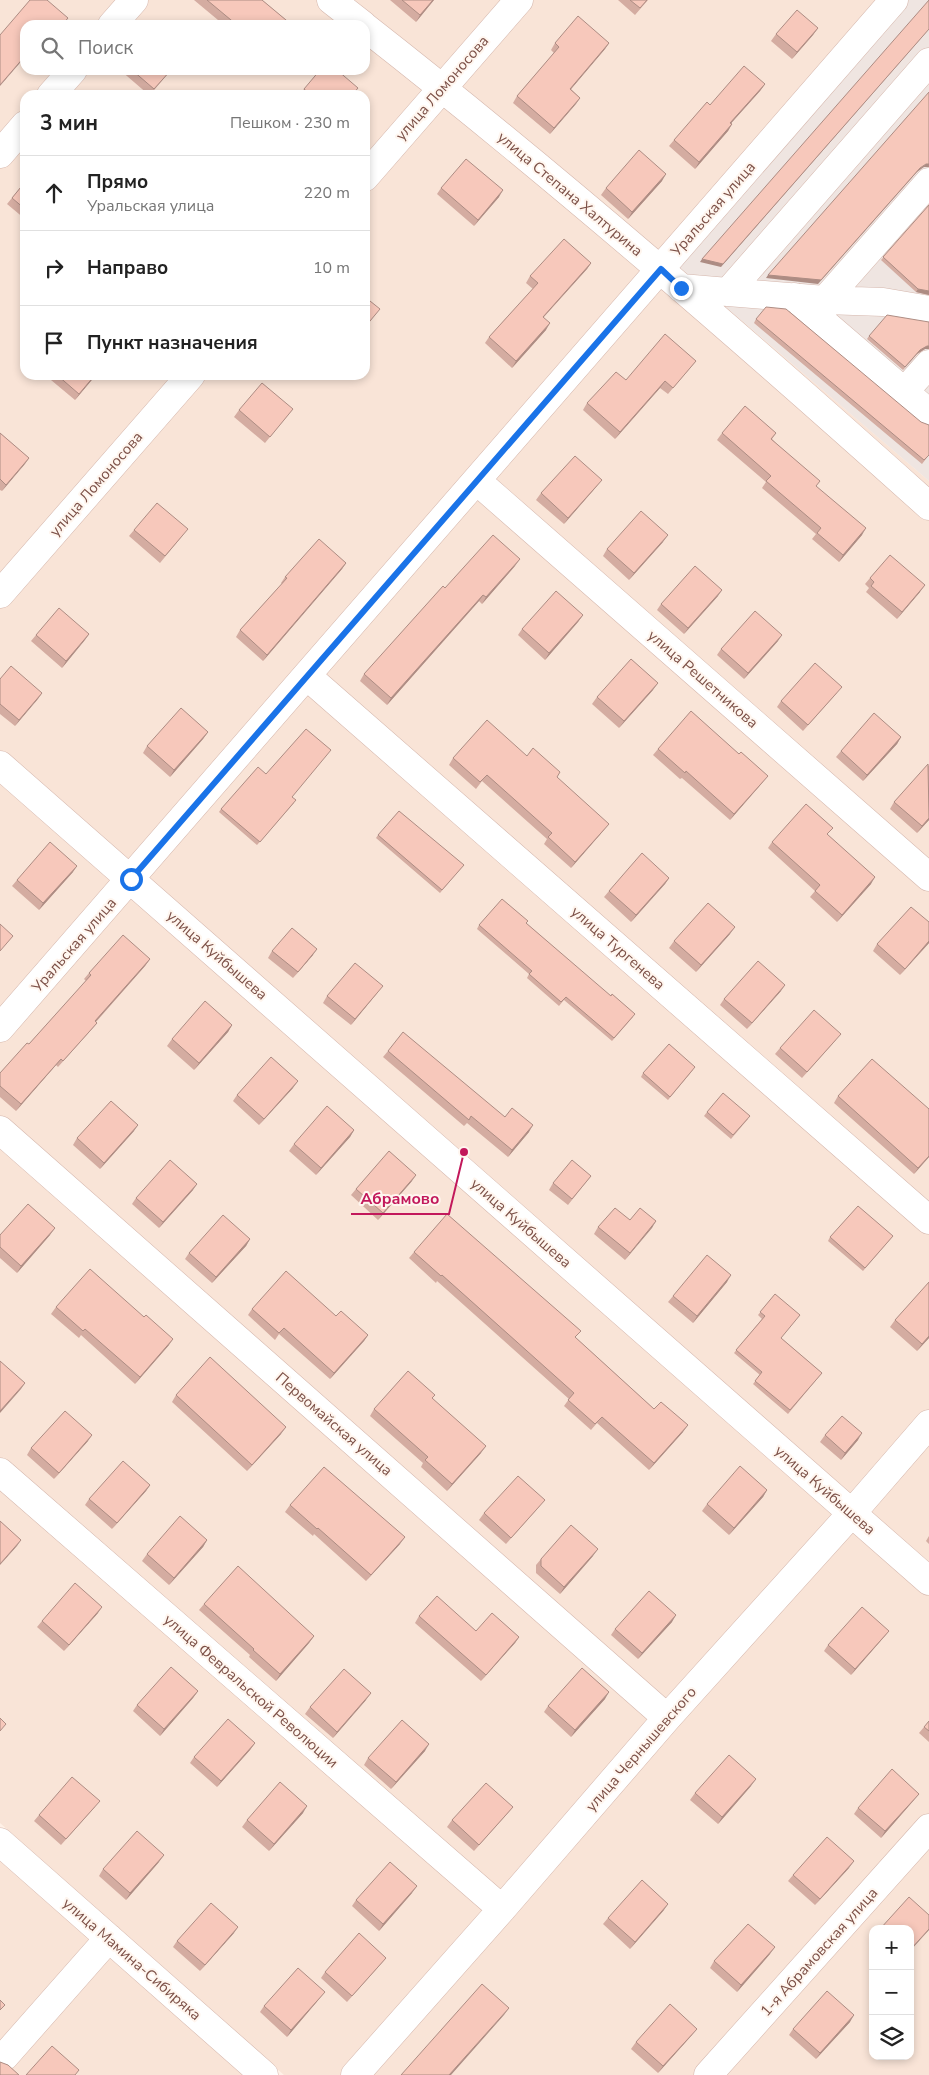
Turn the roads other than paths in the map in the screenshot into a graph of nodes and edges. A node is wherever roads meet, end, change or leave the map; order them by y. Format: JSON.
{"nodes":[{"id":1,"x":134,"y":0,"type":"edge"},
{"id":2,"x":331,"y":0,"type":"edge"},
{"id":3,"x":519,"y":0,"type":"edge"},
{"id":4,"x":894,"y":0,"type":"edge"},
{"id":5,"x":116,"y":20,"type":"edge"},
{"id":6,"x":356,"y":20,"type":"edge"},
{"id":7,"x":370,"y":31,"type":"edge"},
{"id":8,"x":929,"y":62,"type":"edge"},
{"id":9,"x":69,"y":75,"type":"edge"},
{"id":10,"x":443,"y":88,"type":"junction"},
{"id":11,"x":55,"y":90,"type":"edge"},
{"id":12,"x":20,"y":131,"type":"edge"},
{"id":13,"x":0,"y":154,"type":"edge"},
{"id":14,"x":370,"y":170,"type":"edge"},
{"id":15,"x":929,"y":182,"type":"edge"},
{"id":16,"x":661,"y":269,"type":"junction"},
{"id":17,"x":681,"y":288,"type":"junction"},
{"id":18,"x":728,"y":292,"type":"junction"},
{"id":19,"x":794,"y":297,"type":"junction"},
{"id":20,"x":825,"y":300,"type":"junction"},
{"id":21,"x":929,"y":310,"type":"edge"},
{"id":22,"x":929,"y":364,"type":"edge"},
{"id":23,"x":187,"y":380,"type":"edge"},
{"id":24,"x":904,"y":392,"type":"junction"},
{"id":25,"x":929,"y":413,"type":"edge"},
{"id":26,"x":477,"y":482,"type":"junction"},
{"id":27,"x":925,"y":493,"type":"edge"},
{"id":28,"x":0,"y":594,"type":"edge"},
{"id":29,"x":307,"y":676,"type":"junction"},
{"id":30,"x":0,"y":766,"type":"edge"},
{"id":31,"x":929,"y":877,"type":"edge"},
{"id":32,"x":131,"y":879,"type":"junction"},
{"id":33,"x":0,"y":1028,"type":"edge"},
{"id":34,"x":0,"y":1130,"type":"edge"},
{"id":35,"x":929,"y":1220,"type":"edge"},
{"id":36,"x":929,"y":1424,"type":"edge"},
{"id":37,"x":0,"y":1472,"type":"edge"},
{"id":38,"x":851,"y":1514,"type":"junction"},
{"id":39,"x":929,"y":1581,"type":"edge"},
{"id":40,"x":667,"y":1718,"type":"junction"},
{"id":41,"x":929,"y":1828,"type":"edge"},
{"id":42,"x":0,"y":1842,"type":"edge"},
{"id":43,"x":502,"y":1909,"type":"junction"},
{"id":44,"x":109,"y":1938,"type":"junction"},
{"id":45,"x":4,"y":2056,"type":"dead end"},
{"id":46,"x":264,"y":2075,"type":"edge"},
{"id":47,"x":355,"y":2075,"type":"edge"},
{"id":48,"x":708,"y":2075,"type":"edge"}],
"edges":[{"from":1,"to":5,"type":"street"},
{"from":2,"to":6,"type":"street","name":"улица Степана Халтурина"},
{"from":3,"to":10,"type":"street","name":"улица Ломоносова"},
{"from":4,"to":16,"type":"street","name":"Уральская улица"},
{"from":7,"to":10,"type":"street","name":"улица Степана Халтурина"},
{"from":8,"to":18,"type":"street"},
{"from":9,"to":11,"type":"street"},
{"from":10,"to":14,"type":"street","name":"улица Ломоносова"},
{"from":10,"to":16,"type":"street","name":"улица Степана Халтурина"},
{"from":12,"to":13,"type":"street"},
{"from":15,"to":20,"type":"street"},
{"from":16,"to":17,"type":"street","name":"улица Степана Халтурина"},
{"from":16,"to":26,"type":"street","name":"Уральская улица"},
{"from":17,"to":18,"type":"street"},
{"from":17,"to":27,"type":"street","name":"улица Степана Халтурина"},
{"from":18,"to":19,"type":"street"},
{"from":19,"to":20,"type":"street"},
{"from":19,"to":24,"type":"street"},
{"from":20,"to":21,"type":"street"},
{"from":22,"to":24,"type":"street"},
{"from":23,"to":28,"type":"street","name":"улица Ломоносова"},
{"from":24,"to":25,"type":"street"},
{"from":26,"to":29,"type":"street","name":"Уральская улица"},
{"from":26,"to":31,"type":"street","name":"улица Решетникова"},
{"from":29,"to":32,"type":"street","name":"Уральская улица"},
{"from":29,"to":35,"type":"street","name":"улица Тургенева"},
{"from":30,"to":32,"type":"street","name":"улица Куйбышева"},
{"from":32,"to":33,"type":"street","name":"Уральская улица"},
{"from":32,"to":38,"type":"street","name":"улица Куйбышева"},
{"from":34,"to":40,"type":"street","name":"Первомайская улица"},
{"from":36,"to":38,"type":"street","name":"улица Чернышевского"},
{"from":37,"to":43,"type":"street","name":"улица Февральской Революции"},
{"from":38,"to":39,"type":"street","name":"улица Куйбышева"},
{"from":38,"to":40,"type":"street","name":"улица Чернышевского"},
{"from":40,"to":43,"type":"street","name":"улица Чернышевского"},
{"from":41,"to":48,"type":"street","name":"1-я Абрамовская улица"},
{"from":42,"to":44,"type":"street","name":"улица Мамина-Сибиряка"},
{"from":43,"to":47,"type":"street","name":"улица Чернышевского"},
{"from":44,"to":45,"type":"street"},
{"from":44,"to":46,"type":"street","name":"улица Мамина-Сибиряка"}]}
